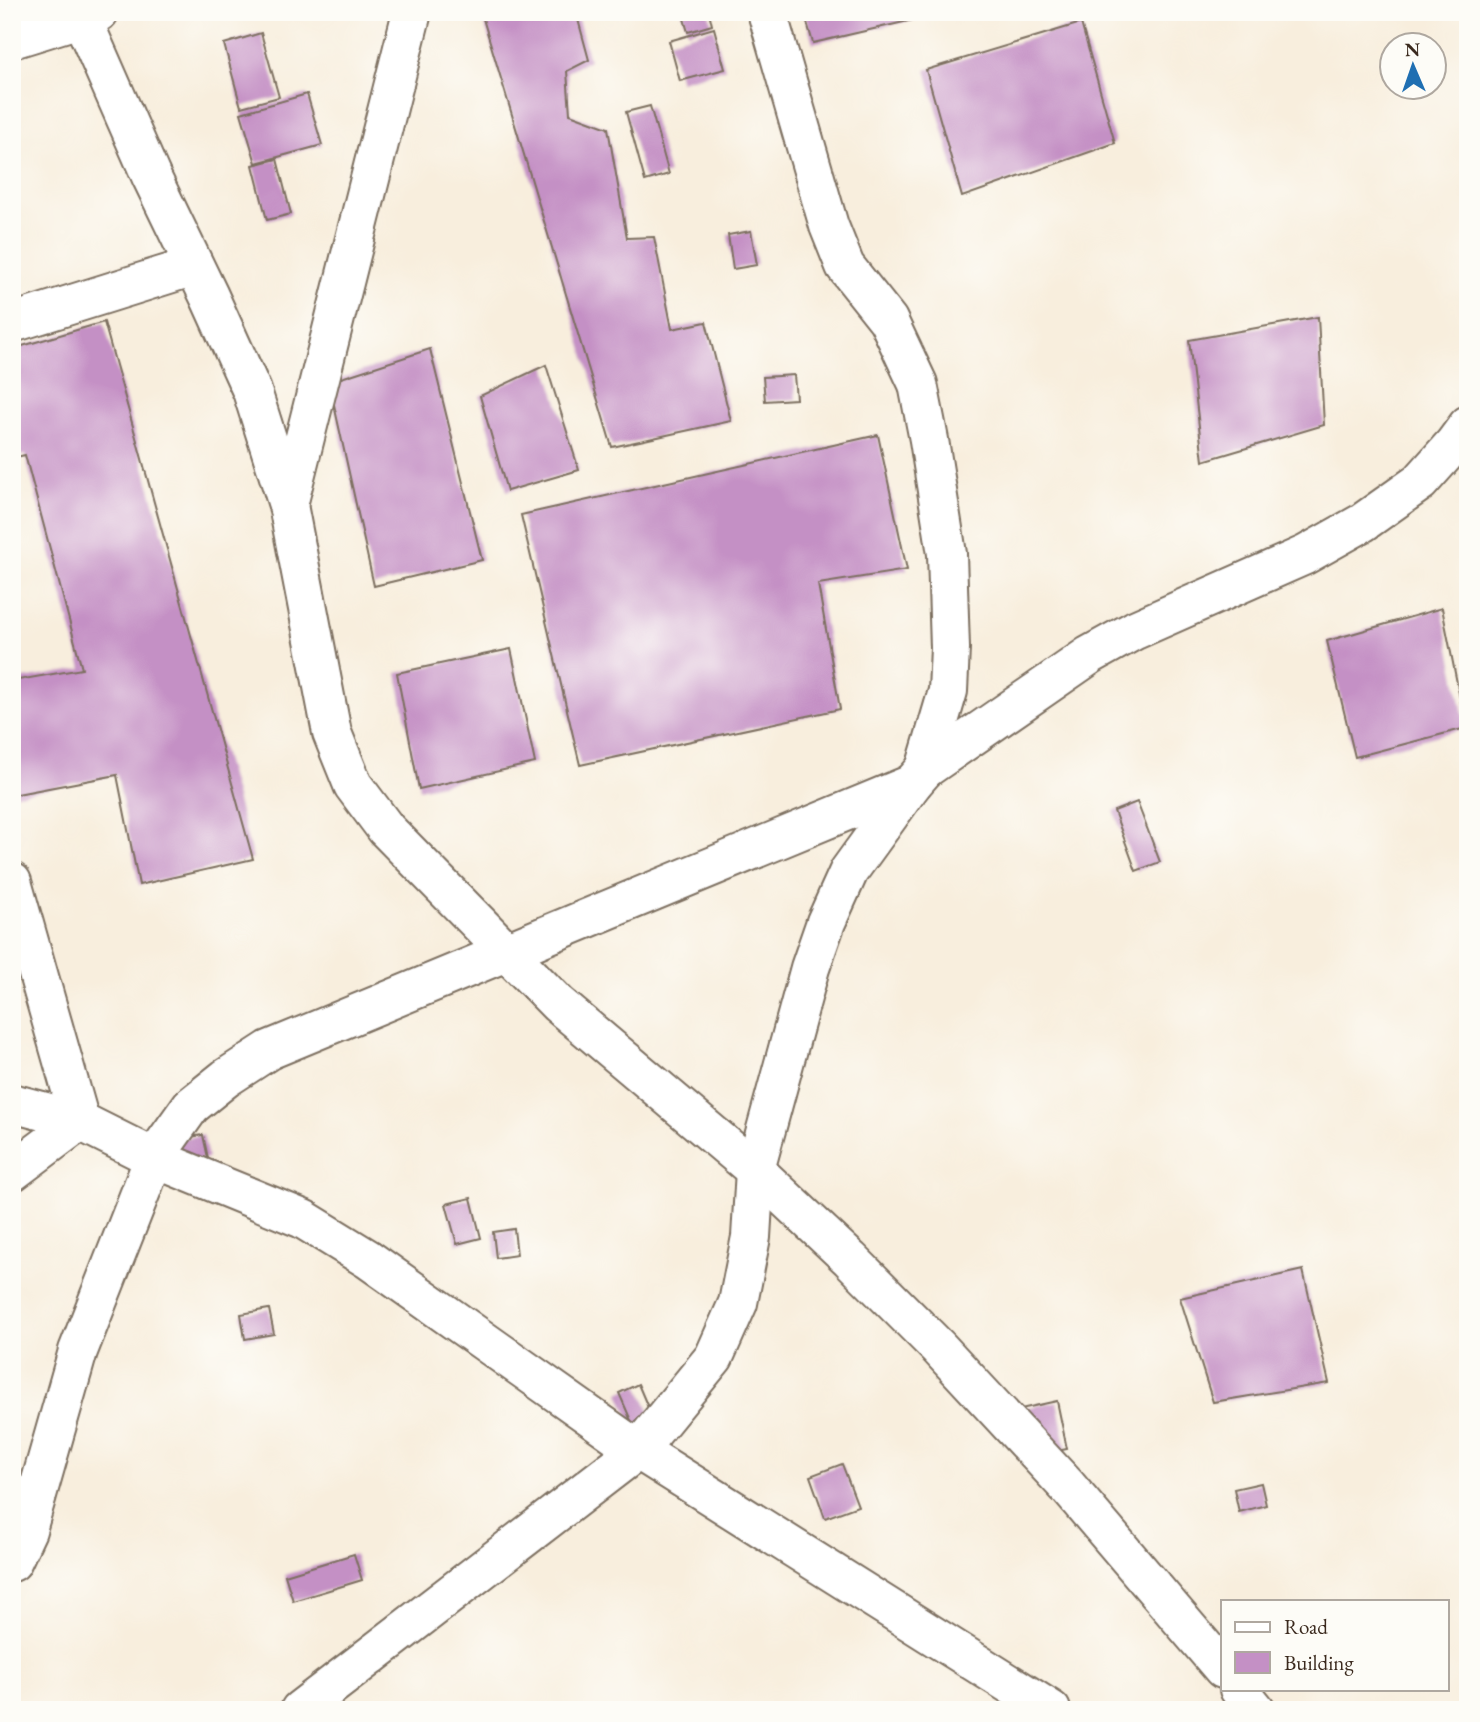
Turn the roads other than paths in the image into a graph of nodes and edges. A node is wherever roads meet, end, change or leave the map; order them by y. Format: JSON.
{"nodes":[{"id":1,"x":412,"y":12,"type":"edge"},
{"id":2,"x":767,"y":12,"type":"edge"},
{"id":3,"x":87,"y":14,"type":"edge"},
{"id":4,"x":12,"y":39,"type":"edge"},
{"id":5,"x":194,"y":265,"type":"junction"},
{"id":6,"x":12,"y":323,"type":"edge"},
{"id":7,"x":1468,"y":425,"type":"edge"},
{"id":8,"x":288,"y":505,"type":"junction"},
{"id":9,"x":918,"y":776,"type":"junction"},
{"id":10,"x":12,"y":882,"type":"edge"},
{"id":11,"x":506,"y":951,"type":"junction"},
{"id":12,"x":12,"y":1103,"type":"edge"},
{"id":13,"x":80,"y":1121,"type":"junction"},
{"id":14,"x":154,"y":1158,"type":"junction"},
{"id":15,"x":755,"y":1170,"type":"junction"},
{"id":16,"x":12,"y":1172,"type":"edge"},
{"id":17,"x":638,"y":1450,"type":"junction"},
{"id":18,"x":12,"y":1562,"type":"edge"},
{"id":19,"x":1221,"y":1667,"type":"edge"},
{"id":20,"x":1240,"y":1690,"type":"edge"},
{"id":21,"x":300,"y":1710,"type":"edge"},
{"id":22,"x":1051,"y":1710,"type":"edge"},
{"id":23,"x":1255,"y":1710,"type":"edge"}],
"edges":[{"from":1,"to":8,"type":"street"},
{"from":2,"to":9,"type":"street"},
{"from":3,"to":4,"type":"street"},
{"from":3,"to":5,"type":"street"},
{"from":5,"to":6,"type":"street"},
{"from":5,"to":8,"type":"street"},
{"from":7,"to":9,"type":"street"},
{"from":8,"to":11,"type":"street"},
{"from":9,"to":11,"type":"street"},
{"from":9,"to":15,"type":"street"},
{"from":10,"to":13,"type":"street"},
{"from":11,"to":14,"type":"street"},
{"from":11,"to":15,"type":"street"},
{"from":12,"to":13,"type":"street"},
{"from":13,"to":14,"type":"street"},
{"from":13,"to":16,"type":"street"},
{"from":14,"to":17,"type":"street"},
{"from":14,"to":18,"type":"street"},
{"from":15,"to":17,"type":"street"},
{"from":15,"to":19,"type":"street"},
{"from":17,"to":21,"type":"street"},
{"from":17,"to":22,"type":"street"},
{"from":20,"to":23,"type":"street"}]}
